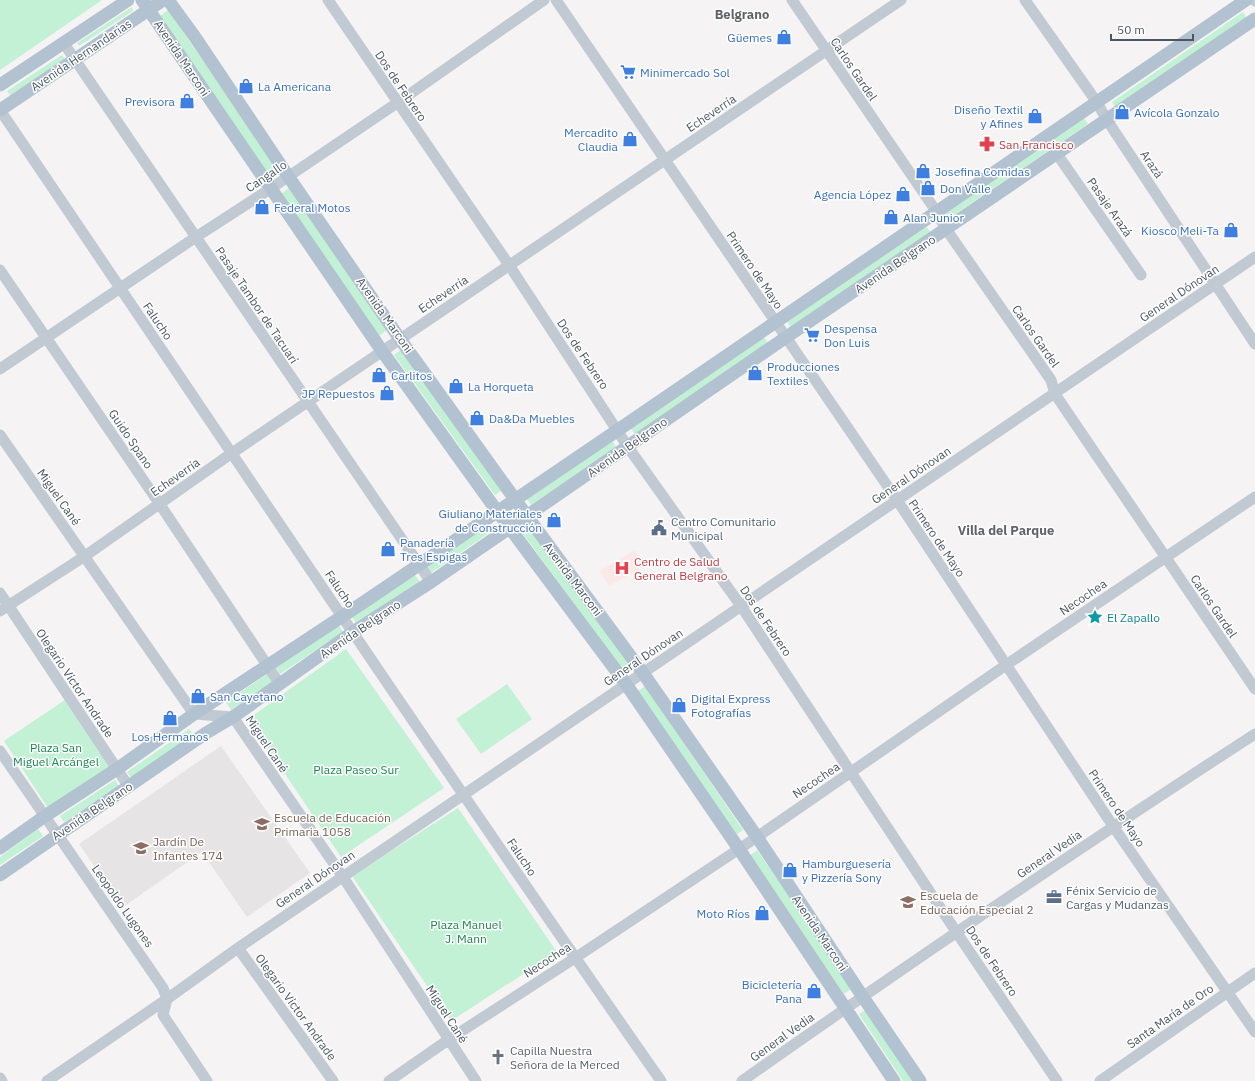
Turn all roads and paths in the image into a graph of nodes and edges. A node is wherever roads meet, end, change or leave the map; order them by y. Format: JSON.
{"nodes":[{"id":1,"x":128,"y":0,"type":"edge"},
{"id":2,"x":163,"y":0,"type":"edge"},
{"id":3,"x":168,"y":0,"type":"edge"},
{"id":4,"x":328,"y":0,"type":"edge"},
{"id":5,"x":544,"y":0,"type":"edge"},
{"id":6,"x":556,"y":0,"type":"edge"},
{"id":7,"x":792,"y":0,"type":"edge"},
{"id":8,"x":901,"y":0,"type":"edge"},
{"id":9,"x":1025,"y":0,"type":"edge"},
{"id":10,"x":1246,"y":0,"type":"edge"},
{"id":11,"x":145,"y":5,"type":"edge"},
{"id":12,"x":1255,"y":19,"type":"edge"},
{"id":13,"x":62,"y":42,"type":"junction"},
{"id":14,"x":826,"y":51,"type":"junction"},
{"id":15,"x":74,"y":59,"type":"junction"},
{"id":16,"x":0,"y":84,"type":"edge"},
{"id":17,"x":1096,"y":101,"type":"junction"},
{"id":18,"x":397,"y":103,"type":"junction"},
{"id":19,"x":0,"y":110,"type":"edge"},
{"id":20,"x":1107,"y":120,"type":"junction"},
{"id":21,"x":1056,"y":154,"type":"junction"},
{"id":22,"x":665,"y":159,"type":"junction"},
{"id":23,"x":288,"y":176,"type":"junction"},
{"id":24,"x":270,"y":189,"type":"junction"},
{"id":25,"x":936,"y":211,"type":"junction"},
{"id":26,"x":946,"y":229,"type":"junction"},
{"id":27,"x":196,"y":237,"type":"junction"},
{"id":28,"x":1255,"y":257,"type":"edge"},
{"id":29,"x":509,"y":266,"type":"junction"},
{"id":30,"x":0,"y":270,"type":"edge"},
{"id":31,"x":1141,"y":275,"type":"dead end"},
{"id":32,"x":1216,"y":284,"type":"junction"},
{"id":33,"x":120,"y":288,"type":"junction"},
{"id":34,"x":775,"y":322,"type":"junction"},
{"id":35,"x":46,"y":338,"type":"junction"},
{"id":36,"x":785,"y":338,"type":"junction"},
{"id":37,"x":400,"y":339,"type":"junction"},
{"id":38,"x":1255,"y":344,"type":"edge"},
{"id":39,"x":382,"y":351,"type":"junction"},
{"id":40,"x":0,"y":369,"type":"edge"},
{"id":41,"x":1054,"y":394,"type":"junction"},
{"id":42,"x":307,"y":402,"type":"junction"},
{"id":43,"x":618,"y":430,"type":"junction"},
{"id":44,"x":0,"y":435,"type":"edge"},
{"id":45,"x":628,"y":446,"type":"junction"},
{"id":46,"x":232,"y":453,"type":"junction"},
{"id":47,"x":1255,"y":497,"type":"edge"},
{"id":48,"x":515,"y":499,"type":"junction"},
{"id":49,"x":897,"y":500,"type":"junction"},
{"id":50,"x":159,"y":504,"type":"junction"},
{"id":51,"x":497,"y":511,"type":"junction"},
{"id":52,"x":527,"y":516,"type":"junction"},
{"id":53,"x":510,"y":528,"type":"junction"},
{"id":54,"x":85,"y":556,"type":"junction"},
{"id":55,"x":1165,"y":558,"type":"junction"},
{"id":56,"x":419,"y":564,"type":"junction"},
{"id":57,"x":431,"y":582,"type":"junction"},
{"id":58,"x":0,"y":593,"type":"edge"},
{"id":59,"x":741,"y":606,"type":"junction"},
{"id":60,"x":4,"y":609,"type":"edge"},
{"id":61,"x":342,"y":616,"type":"junction"},
{"id":62,"x":353,"y":632,"type":"junction"},
{"id":63,"x":267,"y":665,"type":"junction"},
{"id":64,"x":1006,"y":665,"type":"junction"},
{"id":65,"x":643,"y":673,"type":"junction"},
{"id":66,"x":279,"y":683,"type":"junction"},
{"id":67,"x":626,"y":684,"type":"junction"},
{"id":68,"x":1255,"y":689,"type":"edge"},
{"id":69,"x":194,"y":714,"type":"junction"},
{"id":70,"x":233,"y":716,"type":"junction"},
{"id":71,"x":1255,"y":734,"type":"edge"},
{"id":72,"x":0,"y":751,"type":"edge"},
{"id":73,"x":117,"y":769,"type":"junction"},
{"id":74,"x":850,"y":773,"type":"junction"},
{"id":75,"x":129,"y":787,"type":"junction"},
{"id":76,"x":463,"y":794,"type":"junction"},
{"id":77,"x":44,"y":816,"type":"junction"},
{"id":78,"x":1113,"y":826,"type":"junction"},
{"id":79,"x":58,"y":834,"type":"junction"},
{"id":80,"x":757,"y":837,"type":"junction"},
{"id":81,"x":0,"y":848,"type":"edge"},
{"id":82,"x":739,"y":849,"type":"junction"},
{"id":83,"x":0,"y":875,"type":"edge"},
{"id":84,"x":342,"y":877,"type":"junction"},
{"id":85,"x":956,"y":933,"type":"junction"},
{"id":86,"x":238,"y":948,"type":"junction"},
{"id":87,"x":575,"y":958,"type":"junction"},
{"id":88,"x":1255,"y":973,"type":"edge"},
{"id":89,"x":1228,"y":992,"type":"junction"},
{"id":90,"x":862,"y":997,"type":"junction"},
{"id":91,"x":167,"y":999,"type":"junction"},
{"id":92,"x":845,"y":1009,"type":"junction"},
{"id":93,"x":1255,"y":1032,"type":"edge"},
{"id":94,"x":448,"y":1040,"type":"junction"},
{"id":95,"x":0,"y":1078,"type":"edge"},
{"id":96,"x":2,"y":1081,"type":"edge"},
{"id":97,"x":47,"y":1081,"type":"edge"},
{"id":98,"x":207,"y":1081,"type":"edge"},
{"id":99,"x":333,"y":1081,"type":"edge"},
{"id":100,"x":389,"y":1081,"type":"edge"},
{"id":101,"x":476,"y":1081,"type":"edge"},
{"id":102,"x":661,"y":1081,"type":"edge"},
{"id":103,"x":742,"y":1081,"type":"edge"},
{"id":104,"x":894,"y":1081,"type":"edge"},
{"id":105,"x":920,"y":1081,"type":"edge"},
{"id":106,"x":1057,"y":1081,"type":"edge"},
{"id":107,"x":1100,"y":1081,"type":"edge"}],
"edges":[{"from":1,"to":13,"type":"main road","name":"Avenida Hernandarias"},
{"from":2,"to":11,"type":"main road","name":"Avenida Hernandarias"},
{"from":3,"to":23,"type":"main road","name":"Avenida Marconi"},
{"from":4,"to":18,"type":"street","name":"Dos de Febrero"},
{"from":5,"to":18,"type":"street","name":"Cangallo"},
{"from":6,"to":22,"type":"street","name":"Primero de Mayo"},
{"from":7,"to":14,"type":"street","name":"Carlos Gardel"},
{"from":8,"to":14,"type":"street","name":"Echeverría"},
{"from":9,"to":17,"type":"street","name":"Arazá"},
{"from":10,"to":17,"type":"main road","name":"Avenida Belgrano"},
{"from":11,"to":15,"type":"main road","name":"Avenida Hernandarias"},
{"from":11,"to":24,"type":"main road","name":"Avenida Marconi"},
{"from":12,"to":20,"type":"main road","name":"Avenida Belgrano"},
{"from":13,"to":15,"type":"street","name":"Pasaje Tambor de Tacuarí"},
{"from":13,"to":16,"type":"main road","name":"Avenida Hernandarias"},
{"from":14,"to":22,"type":"street","name":"Echeverría"},
{"from":14,"to":25,"type":"street","name":"Carlos Gardel"},
{"from":15,"to":19,"type":"main road","name":"Avenida Hernandarias"},
{"from":15,"to":27,"type":"street","name":"Pasaje Tambor de Tacuarí"},
{"from":17,"to":20,"type":"street","name":"Arazá"},
{"from":17,"to":25,"type":"main road","name":"Avenida Belgrano"},
{"from":18,"to":23,"type":"street","name":"Cangallo"},
{"from":18,"to":29,"type":"street","name":"Dos de Febrero"},
{"from":19,"to":33,"type":"street","name":"Falucho"},
{"from":20,"to":21,"type":"main road","name":"Avenida Belgrano"},
{"from":20,"to":32,"type":"street","name":"Arazá"},
{"from":21,"to":26,"type":"main road","name":"Avenida Belgrano"},
{"from":21,"to":31,"type":"street","name":"Pasaje Arazá"},
{"from":22,"to":29,"type":"street","name":"Echeverría"},
{"from":22,"to":34,"type":"street","name":"Primero de Mayo"},
{"from":23,"to":24,"type":"street","name":"Cangallo"},
{"from":23,"to":37,"type":"main road","name":"Avenida Marconi"},
{"from":24,"to":27,"type":"street","name":"Cangallo"},
{"from":24,"to":39,"type":"main road","name":"Avenida Marconi"},
{"from":25,"to":26,"type":"street","name":"Carlos Gardel"},
{"from":25,"to":34,"type":"main road","name":"Avenida Belgrano"},
{"from":26,"to":36,"type":"main road","name":"Avenida Belgrano"},
{"from":26,"to":41,"type":"street","name":"Carlos Gardel"},
{"from":27,"to":33,"type":"street","name":"Cangallo"},
{"from":27,"to":42,"type":"street","name":"Pasaje Tambor de Tacuarí"},
{"from":28,"to":32,"type":"street","name":"General Dónovan"},
{"from":29,"to":37,"type":"street","name":"Echeverría"},
{"from":29,"to":43,"type":"street","name":"Dos de Febrero"},
{"from":30,"to":35,"type":"street","name":"Guido Spano"},
{"from":32,"to":38,"type":"street","name":"Arazá"},
{"from":32,"to":41,"type":"street","name":"General Dónovan"},
{"from":33,"to":35,"type":"street","name":"Cangallo"},
{"from":33,"to":46,"type":"street","name":"Falucho"},
{"from":34,"to":36,"type":"street","name":"Primero de Mayo"},
{"from":34,"to":43,"type":"main road","name":"Avenida Belgrano"},
{"from":35,"to":40,"type":"street","name":"Cangallo"},
{"from":35,"to":50,"type":"street","name":"Guido Spano"},
{"from":36,"to":45,"type":"main road","name":"Avenida Belgrano"},
{"from":36,"to":49,"type":"street","name":"Primero de Mayo"},
{"from":37,"to":39,"type":"street","name":"Echeverría"},
{"from":37,"to":48,"type":"main road","name":"Avenida Marconi"},
{"from":39,"to":42,"type":"street","name":"Echeverría"},
{"from":39,"to":51,"type":"main road","name":"Avenida Marconi"},
{"from":41,"to":49,"type":"street","name":"General Dónovan"},
{"from":41,"to":55,"type":"street","name":"Carlos Gardel"},
{"from":42,"to":46,"type":"street","name":"Echeverría"},
{"from":42,"to":56,"type":"street","name":"Pasaje Tambor de Tacuarí"},
{"from":43,"to":45,"type":"street","name":"Dos de Febrero"},
{"from":43,"to":48,"type":"main road","name":"Avenida Belgrano"},
{"from":44,"to":54,"type":"street","name":"Miguel Cané"},
{"from":45,"to":52,"type":"main road","name":"Avenida Belgrano"},
{"from":45,"to":59,"type":"street","name":"Dos de Febrero"},
{"from":46,"to":50,"type":"street","name":"Echeverría"},
{"from":46,"to":61,"type":"street","name":"Falucho"},
{"from":47,"to":55,"type":"street","name":"Necochea"},
{"from":48,"to":51,"type":"main road","name":"Avenida Belgrano"},
{"from":48,"to":52,"type":"main road","name":"Avenida Marconi"},
{"from":49,"to":59,"type":"street","name":"General Dónovan"},
{"from":49,"to":64,"type":"street","name":"Primero de Mayo"},
{"from":50,"to":54,"type":"street","name":"Echeverría"},
{"from":50,"to":63,"type":"street","name":"Guido Spano"},
{"from":51,"to":53,"type":"main road","name":"Avenida Marconi"},
{"from":51,"to":56,"type":"main road","name":"Avenida Belgrano"},
{"from":52,"to":53,"type":"main road","name":"Avenida Belgrano"},
{"from":52,"to":65,"type":"main road","name":"Avenida Marconi"},
{"from":53,"to":57,"type":"main road","name":"Avenida Belgrano"},
{"from":53,"to":67,"type":"main road","name":"Avenida Marconi"},
{"from":54,"to":60,"type":"street","name":"Echeverría"},
{"from":54,"to":69,"type":"street","name":"Miguel Cané"},
{"from":55,"to":64,"type":"street","name":"Necochea"},
{"from":55,"to":68,"type":"street","name":"Carlos Gardel"},
{"from":56,"to":57,"type":"street","name":"Pasaje Tambor de Tacuarí"},
{"from":56,"to":61,"type":"main road","name":"Avenida Belgrano"},
{"from":57,"to":62,"type":"main road","name":"Avenida Belgrano"},
{"from":58,"to":60,"type":"street","name":"Olegario Víctor Andrade"},
{"from":59,"to":65,"type":"street","name":"General Dónovan"},
{"from":59,"to":74,"type":"street","name":"Dos de Febrero"},
{"from":60,"to":73,"type":"street","name":"Olegario Víctor Andrade"},
{"from":61,"to":62,"type":"street","name":"Falucho"},
{"from":61,"to":63,"type":"main road","name":"Avenida Belgrano"},
{"from":62,"to":66,"type":"main road","name":"Avenida Belgrano"},
{"from":62,"to":76,"type":"street","name":"Falucho"},
{"from":63,"to":66,"type":"street","name":"Guido Spano"},
{"from":63,"to":69,"type":"main road","name":"Avenida Belgrano"},
{"from":64,"to":74,"type":"street","name":"Necochea"},
{"from":64,"to":78,"type":"street","name":"Primero de Mayo"},
{"from":65,"to":67,"type":"street","name":"General Dónovan"},
{"from":65,"to":80,"type":"main road","name":"Avenida Marconi"},
{"from":66,"to":70,"type":"main road","name":"Avenida Belgrano"},
{"from":67,"to":76,"type":"street","name":"General Dónovan"},
{"from":67,"to":82,"type":"main road","name":"Avenida Marconi"},
{"from":69,"to":70,"type":"street","name":"Miguel Cané"},
{"from":69,"to":73,"type":"main road","name":"Avenida Belgrano"},
{"from":70,"to":75,"type":"main road","name":"Avenida Belgrano"},
{"from":70,"to":84,"type":"street","name":"Miguel Cané"},
{"from":71,"to":78,"type":"street","name":"General Vedia"},
{"from":72,"to":77,"type":"street","name":"Leopoldo Lugones"},
{"from":73,"to":75,"type":"street","name":"Olegario Víctor Andrade"},
{"from":73,"to":77,"type":"main road","name":"Avenida Belgrano"},
{"from":74,"to":80,"type":"street","name":"Necochea"},
{"from":74,"to":85,"type":"street","name":"Dos de Febrero"},
{"from":75,"to":79,"type":"main road","name":"Avenida Belgrano"},
{"from":76,"to":84,"type":"street","name":"General Dónovan"},
{"from":76,"to":87,"type":"street","name":"Falucho"},
{"from":77,"to":79,"type":"street","name":"Leopoldo Lugones"},
{"from":77,"to":81,"type":"main road","name":"Avenida Belgrano"},
{"from":78,"to":85,"type":"street","name":"General Vedia"},
{"from":78,"to":89,"type":"street","name":"Primero de Mayo"},
{"from":79,"to":83,"type":"main road","name":"Avenida Belgrano"},
{"from":79,"to":91,"type":"street","name":"Leopoldo Lugones"},
{"from":80,"to":82,"type":"street","name":"Necochea"},
{"from":80,"to":90,"type":"main road","name":"Avenida Marconi"},
{"from":82,"to":87,"type":"street","name":"Necochea"},
{"from":82,"to":92,"type":"main road","name":"Avenida Marconi"},
{"from":84,"to":86,"type":"street","name":"General Dónovan"},
{"from":84,"to":94,"type":"street","name":"Miguel Cané"},
{"from":85,"to":90,"type":"street","name":"General Vedia"},
{"from":85,"to":106,"type":"street","name":"Dos de Febrero"},
{"from":86,"to":91,"type":"street","name":"General Dónovan"},
{"from":86,"to":99,"type":"street","name":"Olegario Víctor Andrade"},
{"from":87,"to":94,"type":"street","name":"Necochea"},
{"from":87,"to":102,"type":"street","name":"Falucho"},
{"from":88,"to":89,"type":"street","name":"Santa María de Oro"},
{"from":89,"to":93,"type":"street","name":"Primero de Mayo"},
{"from":89,"to":107,"type":"street","name":"Santa María de Oro"},
{"from":90,"to":92,"type":"street","name":"General Vedia"},
{"from":90,"to":105,"type":"main road","name":"Avenida Marconi"},
{"from":91,"to":97,"type":"street","name":"General Dónovan"},
{"from":91,"to":98,"type":"street"},
{"from":92,"to":103,"type":"street","name":"General Vedia"},
{"from":92,"to":104,"type":"main road","name":"Avenida Marconi"},
{"from":94,"to":100,"type":"street","name":"Necochea"},
{"from":94,"to":101,"type":"street","name":"Miguel Cané"},
{"from":95,"to":96,"type":"street"}]}
